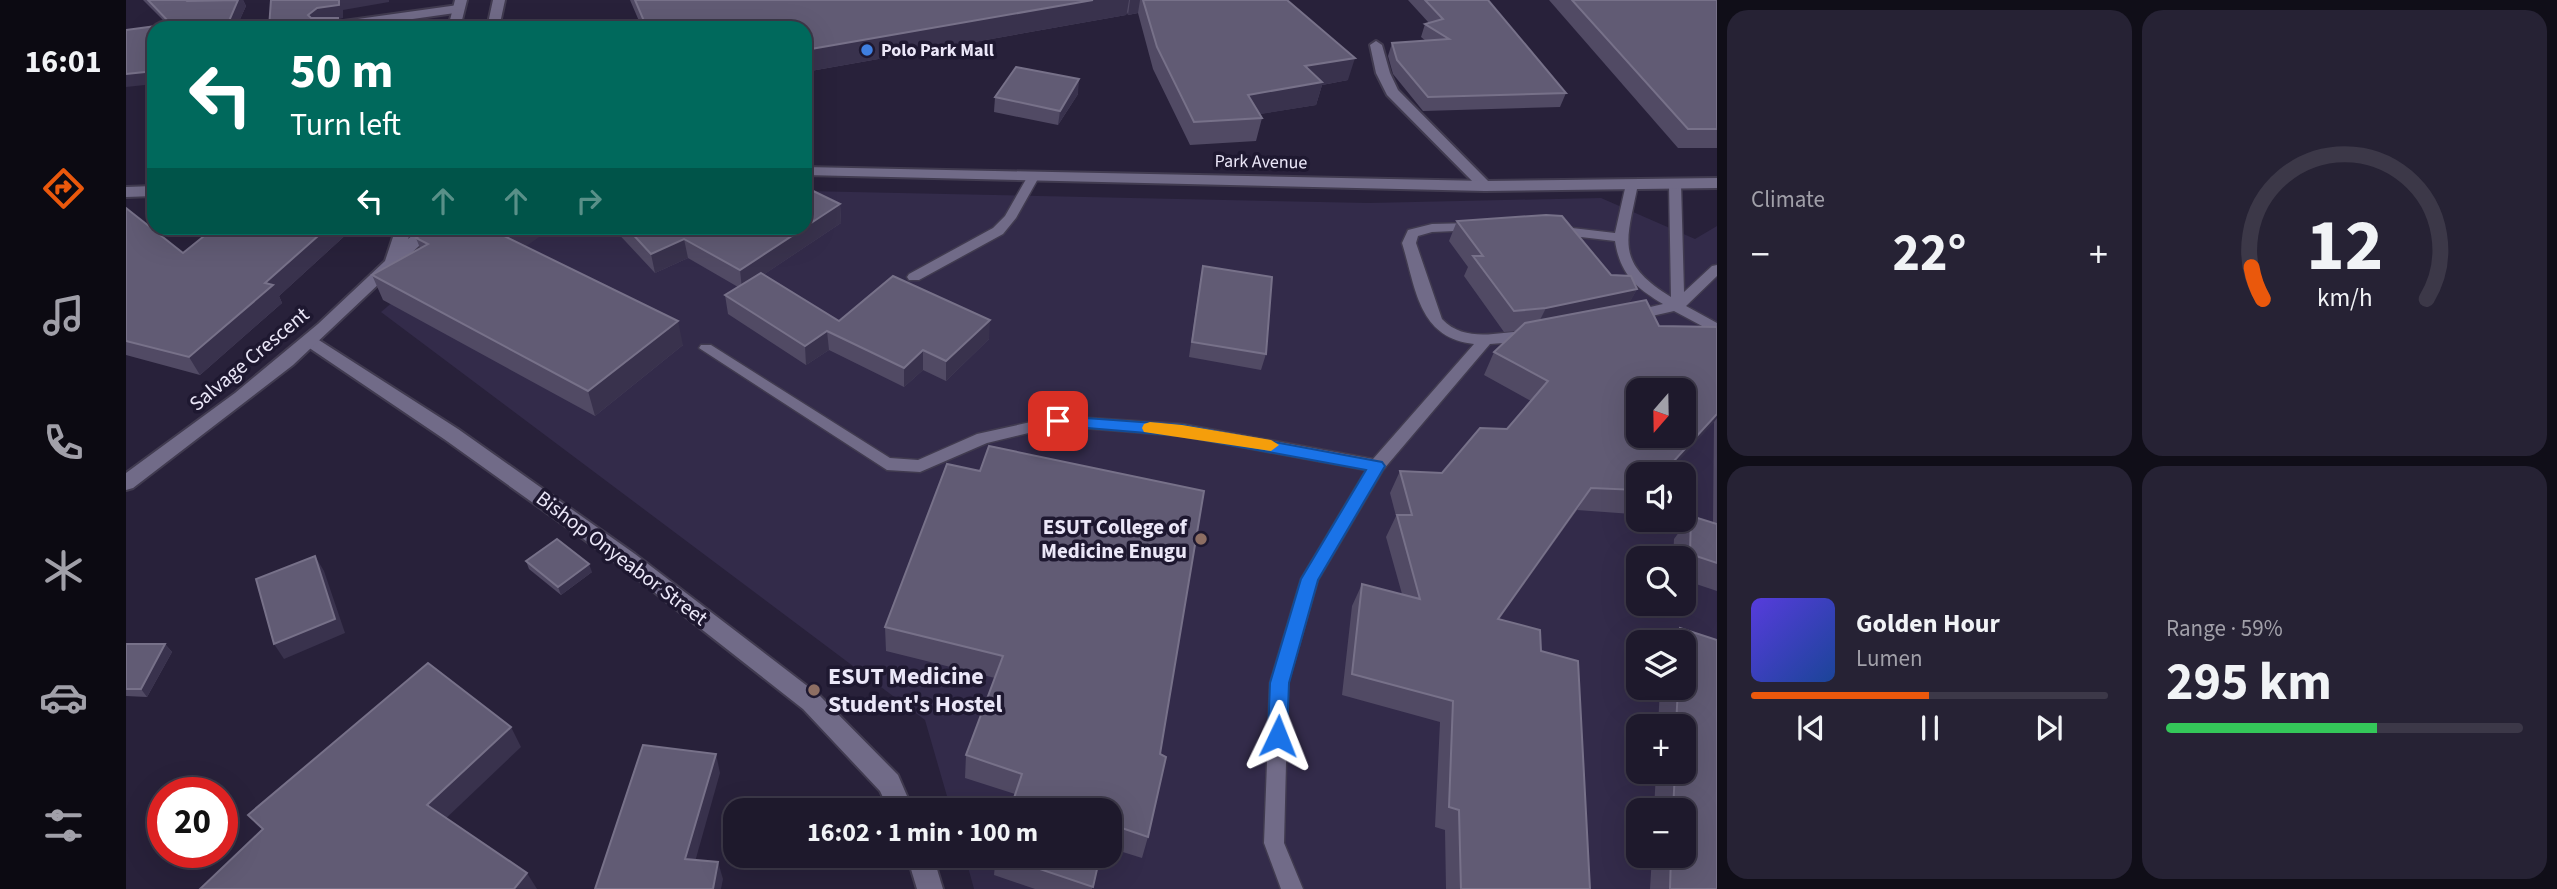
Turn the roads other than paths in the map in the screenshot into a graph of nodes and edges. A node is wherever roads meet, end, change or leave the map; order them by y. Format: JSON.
{"nodes":[{"id":1,"x":499,"y":0,"type":"edge"},
{"id":2,"x":459,"y":5,"type":"edge"},
{"id":3,"x":364,"y":21,"type":"edge"},
{"id":4,"x":495,"y":21,"type":"edge"},
{"id":5,"x":1376,"y":45,"type":"dead end"},
{"id":6,"x":812,"y":171,"type":"edge"},
{"id":7,"x":1033,"y":177,"type":"junction"},
{"id":8,"x":1717,"y":183,"type":"edge"},
{"id":9,"x":1632,"y":184,"type":"junction"},
{"id":10,"x":1675,"y":184,"type":"junction"},
{"id":11,"x":1485,"y":186,"type":"junction"},
{"id":12,"x":147,"y":191,"type":"edge"},
{"id":13,"x":126,"y":192,"type":"edge"},
{"id":14,"x":1482,"y":227,"type":"edge"},
{"id":15,"x":1545,"y":229,"type":"edge"},
{"id":16,"x":401,"y":235,"type":"edge"},
{"id":17,"x":421,"y":235,"type":"edge"},
{"id":18,"x":1620,"y":238,"type":"junction"},
{"id":19,"x":391,"y":260,"type":"junction"},
{"id":20,"x":1717,"y":270,"type":"edge"},
{"id":21,"x":914,"y":277,"type":"dead end"},
{"id":22,"x":1679,"y":305,"type":"junction"},
{"id":23,"x":1614,"y":319,"type":"edge"},
{"id":24,"x":1717,"y":329,"type":"edge"},
{"id":25,"x":1549,"y":333,"type":"edge"},
{"id":26,"x":311,"y":341,"type":"junction"},
{"id":27,"x":1483,"y":342,"type":"junction"},
{"id":28,"x":706,"y":348,"type":"dead end"},
{"id":29,"x":1377,"y":466,"type":"junction"},
{"id":30,"x":126,"y":483,"type":"edge"},
{"id":31,"x":896,"y":798,"type":"edge"},
{"id":32,"x":924,"y":868,"type":"edge"},
{"id":33,"x":930,"y":889,"type":"edge"},
{"id":34,"x":1292,"y":889,"type":"edge"}],
"edges":[{"from":1,"to":4,"type":"street"},
{"from":2,"to":3,"type":"street"},
{"from":5,"to":11,"type":"street"},
{"from":6,"to":7,"type":"street","name":"Park Avenue"},
{"from":7,"to":11,"type":"street","name":"Park Avenue"},
{"from":7,"to":21,"type":"lane"},
{"from":8,"to":10,"type":"street","name":"Park Avenue"},
{"from":9,"to":10,"type":"street","name":"Park Avenue"},
{"from":9,"to":11,"type":"street","name":"Park Avenue"},
{"from":9,"to":18,"type":"lane"},
{"from":10,"to":22,"type":"lane"},
{"from":12,"to":13,"type":"street"},
{"from":14,"to":27,"type":"lane"},
{"from":15,"to":18,"type":"lane"},
{"from":16,"to":19,"type":"street"},
{"from":17,"to":19,"type":"street","name":"Salvage Crescent"},
{"from":18,"to":22,"type":"lane"},
{"from":19,"to":26,"type":"street","name":"Salvage Crescent"},
{"from":20,"to":22,"type":"lane"},
{"from":22,"to":23,"type":"lane"},
{"from":22,"to":24,"type":"lane"},
{"from":25,"to":27,"type":"lane"},
{"from":26,"to":30,"type":"street","name":"Salvage Crescent"},
{"from":26,"to":31,"type":"street","name":"Bishop Onyeabor Street"},
{"from":27,"to":29,"type":"lane"},
{"from":28,"to":29,"type":"lane"},
{"from":29,"to":34,"type":"lane"},
{"from":32,"to":33,"type":"street"}]}
